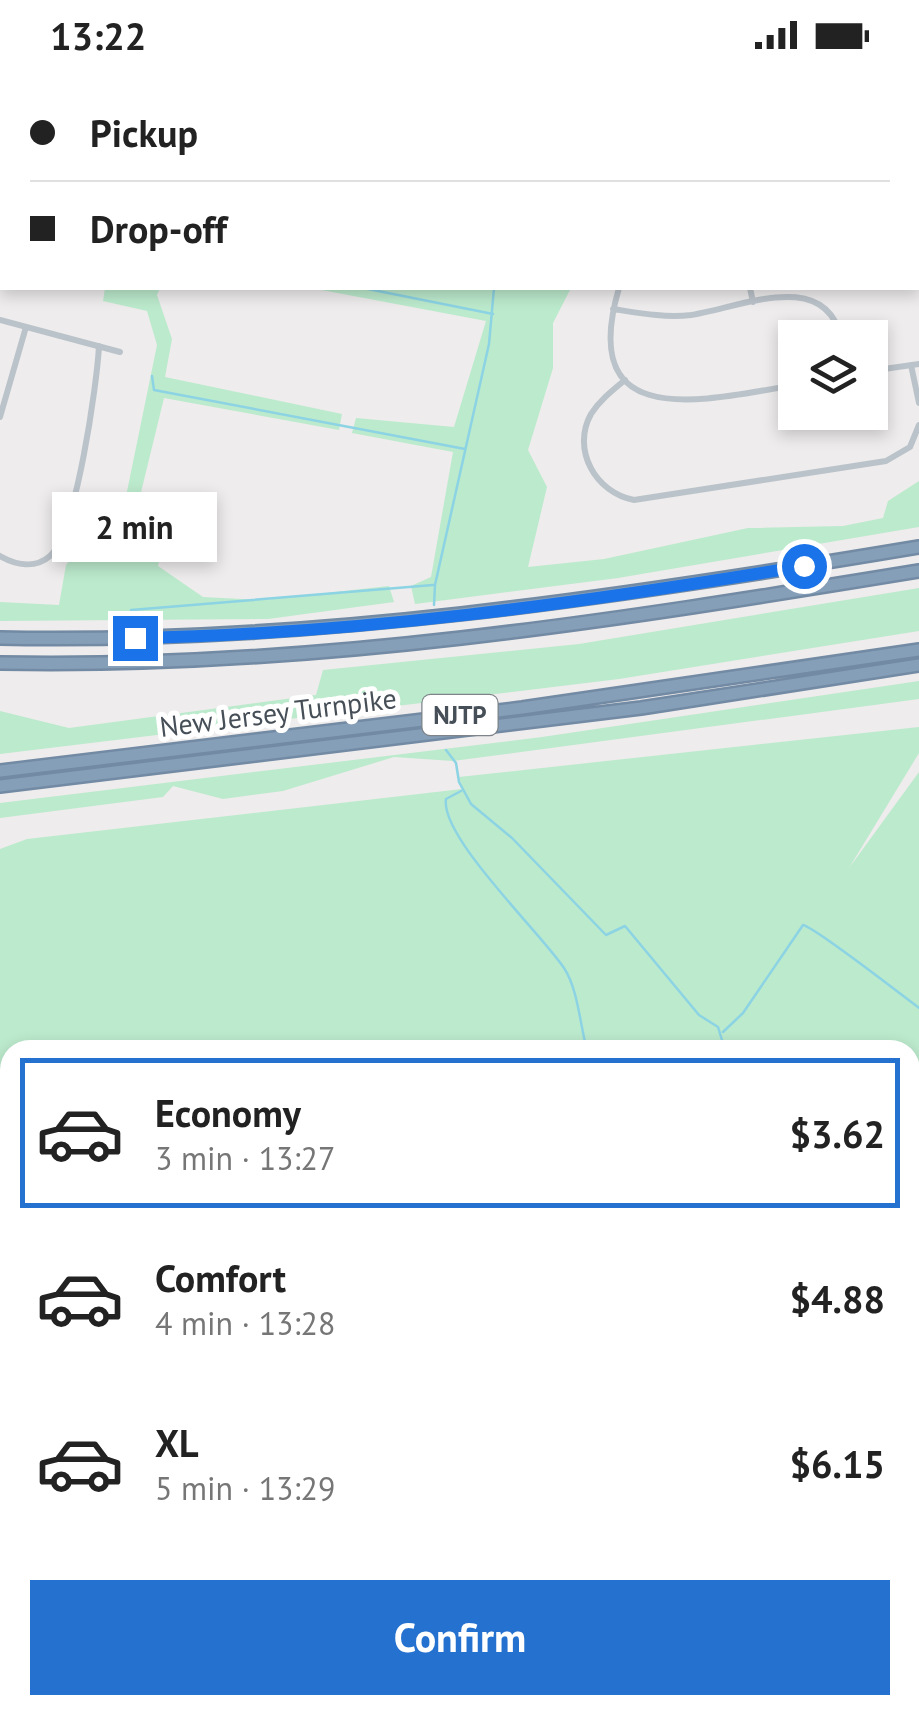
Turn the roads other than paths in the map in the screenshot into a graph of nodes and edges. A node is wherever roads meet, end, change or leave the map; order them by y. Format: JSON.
{"nodes":[{"id":1,"x":0,"y":70,"type":"edge"},
{"id":2,"x":0,"y":93,"type":"edge"},
{"id":3,"x":619,"y":290,"type":"edge"},
{"id":4,"x":750,"y":290,"type":"edge"},
{"id":5,"x":753,"y":302,"type":"junction"},
{"id":6,"x":613,"y":309,"type":"junction"},
{"id":7,"x":0,"y":320,"type":"edge"},
{"id":8,"x":835,"y":320,"type":"edge"},
{"id":9,"x":26,"y":327,"type":"junction"},
{"id":10,"x":99,"y":346,"type":"junction"},
{"id":11,"x":120,"y":352,"type":"dead end"},
{"id":12,"x":915,"y":364,"type":"edge"},
{"id":13,"x":888,"y":368,"type":"edge"},
{"id":14,"x":625,"y":380,"type":"junction"},
{"id":15,"x":778,"y":388,"type":"edge"},
{"id":16,"x":919,"y":403,"type":"edge"},
{"id":17,"x":0,"y":417,"type":"edge"},
{"id":18,"x":919,"y":425,"type":"edge"},
{"id":19,"x":919,"y":547,"type":"edge"},
{"id":20,"x":0,"y":556,"type":"edge"},
{"id":21,"x":919,"y":571,"type":"edge"},
{"id":22,"x":0,"y":638,"type":"edge"},
{"id":23,"x":919,"y":650,"type":"edge"},
{"id":24,"x":0,"y":663,"type":"edge"},
{"id":25,"x":919,"y":665,"type":"edge"},
{"id":26,"x":0,"y":771,"type":"edge"},
{"id":27,"x":0,"y":786,"type":"edge"}],
"edges":[{"from":1,"to":2,"type":"street"},
{"from":3,"to":6,"type":"street"},
{"from":4,"to":5,"type":"street"},
{"from":5,"to":6,"type":"street"},
{"from":5,"to":8,"type":"street"},
{"from":6,"to":14,"type":"street"},
{"from":7,"to":9,"type":"street"},
{"from":9,"to":10,"type":"street"},
{"from":9,"to":17,"type":"street"},
{"from":10,"to":11,"type":"street"},
{"from":10,"to":20,"type":"street"},
{"from":12,"to":13,"type":"street"},
{"from":12,"to":16,"type":"street"},
{"from":14,"to":15,"type":"street"},
{"from":14,"to":18,"type":"street"},
{"from":19,"to":22,"type":"highway"},
{"from":21,"to":24,"type":"highway"},
{"from":23,"to":26,"type":"highway","name":"New Jersey Turnpike","number":"NJTP"},
{"from":25,"to":27,"type":"highway","name":"New Jersey Turnpike","number":"NJTP"}]}
